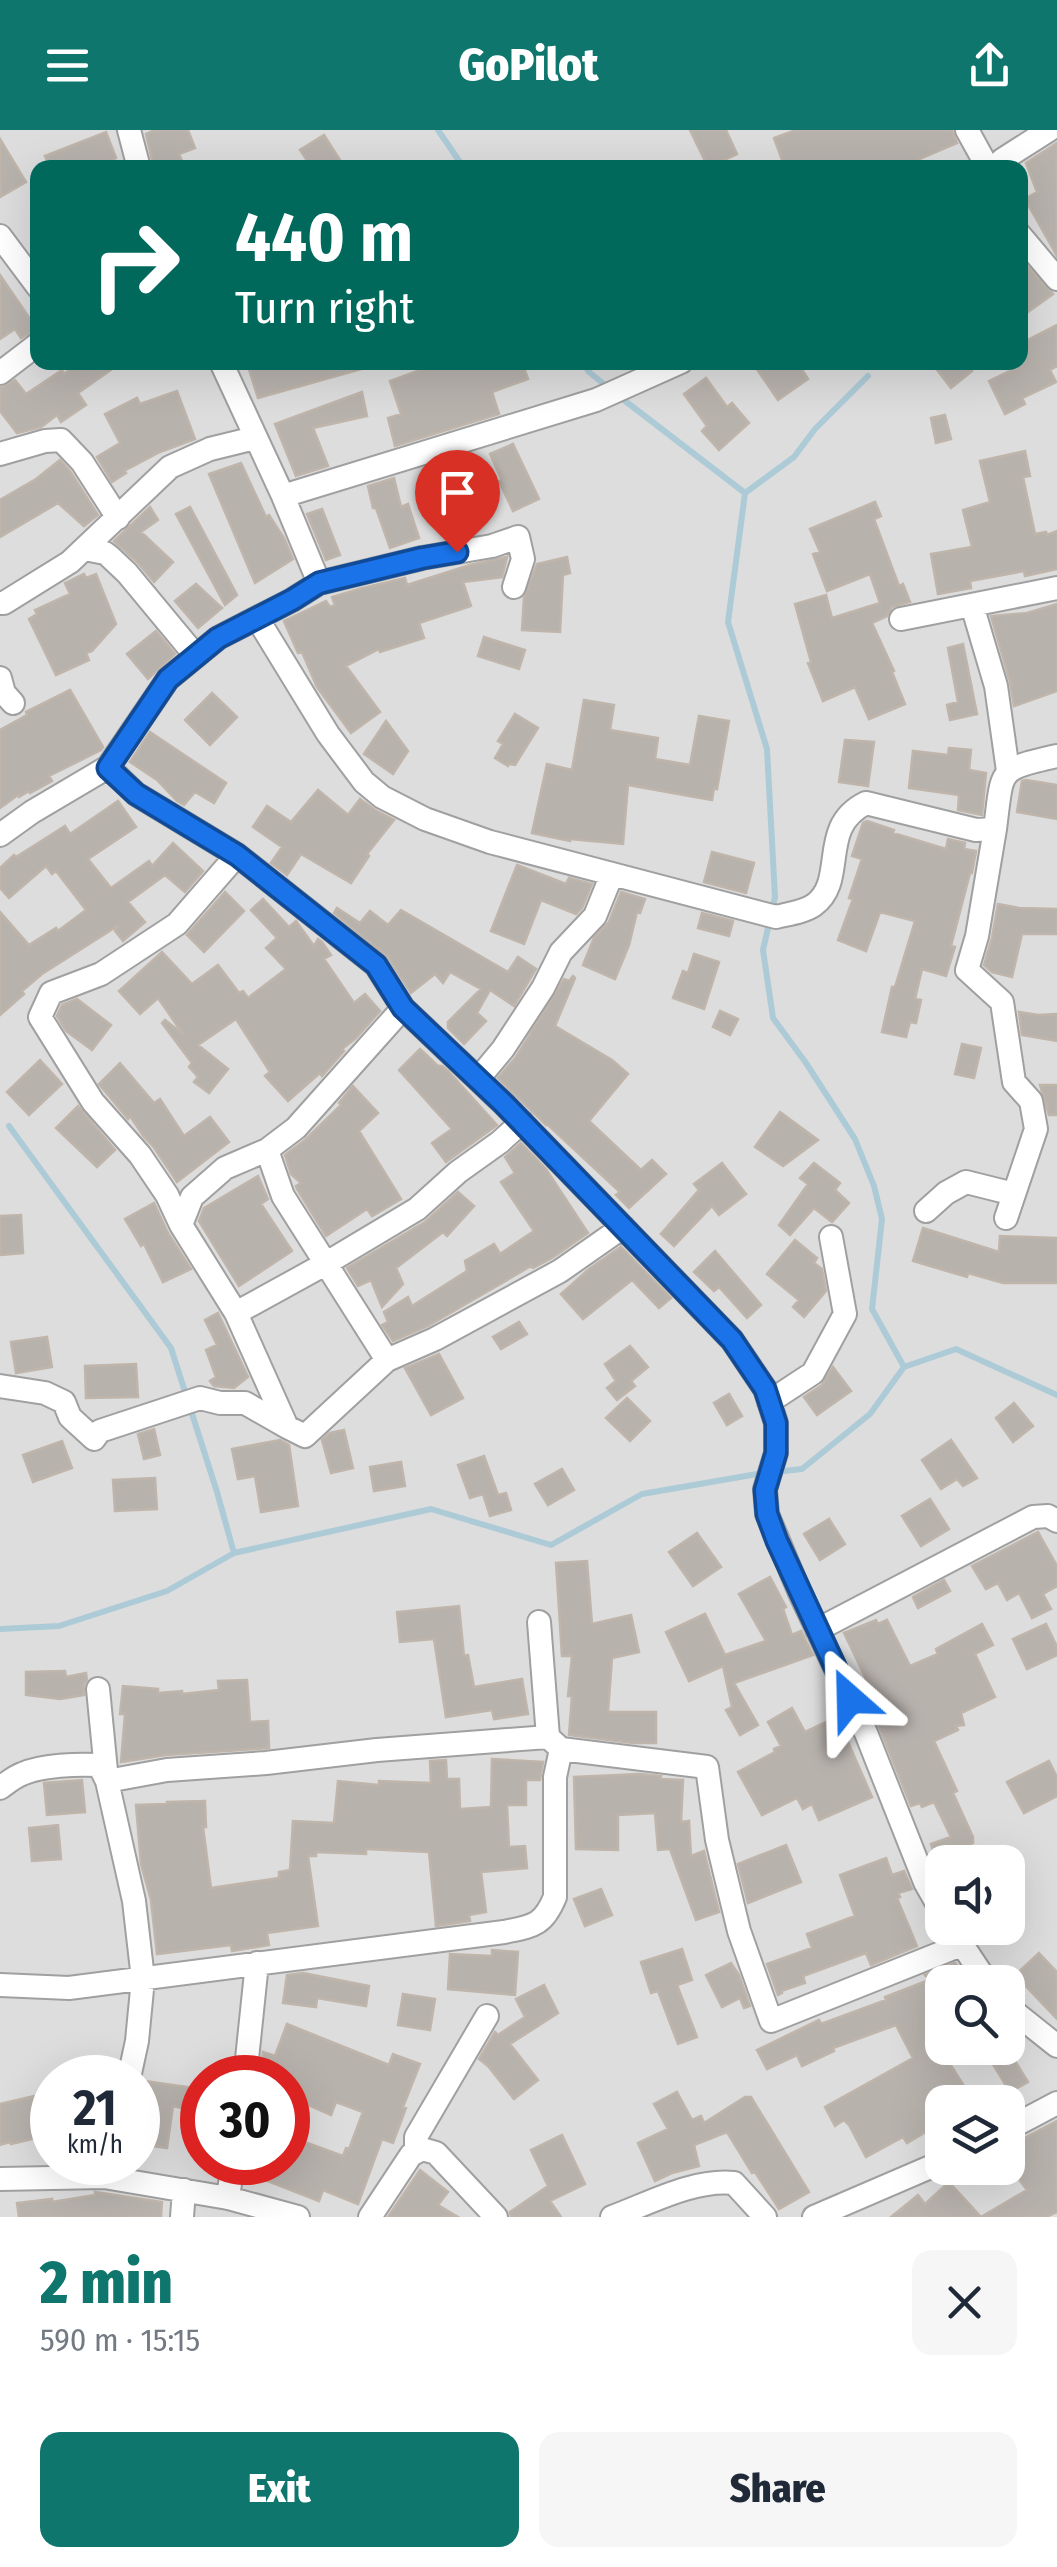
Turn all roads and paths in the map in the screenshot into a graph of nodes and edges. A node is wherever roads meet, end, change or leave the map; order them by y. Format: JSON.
{"nodes":[{"id":1,"x":129,"y":130,"type":"edge"},
{"id":2,"x":967,"y":130,"type":"edge"},
{"id":3,"x":1049,"y":130,"type":"edge"},
{"id":4,"x":137,"y":160,"type":"edge"},
{"id":5,"x":984,"y":160,"type":"edge"},
{"id":6,"x":1002,"y":160,"type":"edge"},
{"id":7,"x":0,"y":236,"type":"edge"},
{"id":8,"x":1028,"y":245,"type":"edge"},
{"id":9,"x":30,"y":276,"type":"edge"},
{"id":10,"x":1057,"y":279,"type":"edge"},
{"id":11,"x":30,"y":350,"type":"edge"},
{"id":12,"x":225,"y":370,"type":"edge"},
{"id":13,"x":664,"y":370,"type":"edge"},
{"id":14,"x":0,"y":374,"type":"edge"},
{"id":15,"x":255,"y":438,"type":"junction"},
{"id":16,"x":0,"y":454,"type":"edge"},
{"id":17,"x":283,"y":496,"type":"junction"},
{"id":18,"x":118,"y":518,"type":"junction"},
{"id":19,"x":84,"y":549,"type":"junction"},
{"id":20,"x":319,"y":583,"type":"junction"},
{"id":21,"x":514,"y":587,"type":"dead end"},
{"id":22,"x":1057,"y":588,"type":"edge"},
{"id":23,"x":0,"y":603,"type":"edge"},
{"id":24,"x":972,"y":605,"type":"junction"},
{"id":25,"x":256,"y":618,"type":"junction"},
{"id":26,"x":901,"y":619,"type":"dead end"},
{"id":27,"x":196,"y":655,"type":"junction"},
{"id":28,"x":0,"y":678,"type":"edge"},
{"id":29,"x":13,"y":702,"type":"dead end"},
{"id":30,"x":1057,"y":756,"type":"edge"},
{"id":31,"x":108,"y":768,"type":"junction"},
{"id":32,"x":1008,"y":771,"type":"junction"},
{"id":33,"x":995,"y":829,"type":"junction"},
{"id":34,"x":0,"y":835,"type":"edge"},
{"id":35,"x":237,"y":855,"type":"junction"},
{"id":36,"x":612,"y":874,"type":"junction"},
{"id":37,"x":403,"y":1008,"type":"junction"},
{"id":38,"x":478,"y":1080,"type":"junction"},
{"id":39,"x":522,"y":1122,"type":"junction"},
{"id":40,"x":267,"y":1150,"type":"junction"},
{"id":41,"x":1014,"y":1194,"type":"junction"},
{"id":42,"x":167,"y":1195,"type":"junction"},
{"id":43,"x":192,"y":1197,"type":"junction"},
{"id":44,"x":926,"y":1211,"type":"dead end"},
{"id":45,"x":1006,"y":1218,"type":"dead end"},
{"id":46,"x":181,"y":1225,"type":"junction"},
{"id":47,"x":623,"y":1227,"type":"junction"},
{"id":48,"x":831,"y":1237,"type":"dead end"},
{"id":49,"x":326,"y":1264,"type":"junction"},
{"id":50,"x":236,"y":1313,"type":"junction"},
{"id":51,"x":386,"y":1360,"type":"junction"},
{"id":52,"x":0,"y":1386,"type":"edge"},
{"id":53,"x":769,"y":1402,"type":"junction"},
{"id":54,"x":287,"y":1427,"type":"junction"},
{"id":55,"x":1057,"y":1521,"type":"edge"},
{"id":56,"x":539,"y":1622,"type":"dead end"},
{"id":57,"x":818,"y":1630,"type":"junction"},
{"id":58,"x":98,"y":1689,"type":"dead end"},
{"id":59,"x":554,"y":1743,"type":"junction"},
{"id":60,"x":107,"y":1781,"type":"junction"},
{"id":61,"x":0,"y":1788,"type":"edge"},
{"id":62,"x":925,"y":1882,"type":"edge"},
{"id":63,"x":937,"y":1945,"type":"edge"},
{"id":64,"x":257,"y":1963,"type":"junction"},
{"id":65,"x":143,"y":1980,"type":"junction"},
{"id":66,"x":0,"y":1985,"type":"edge"},
{"id":67,"x":487,"y":2016,"type":"dead end"},
{"id":68,"x":1025,"y":2021,"type":"edge"},
{"id":69,"x":1057,"y":2046,"type":"edge"},
{"id":70,"x":135,"y":2055,"type":"edge"},
{"id":71,"x":247,"y":2055,"type":"edge"},
{"id":72,"x":1057,"y":2103,"type":"edge"},
{"id":73,"x":1025,"y":2120,"type":"edge"},
{"id":74,"x":422,"y":2149,"type":"junction"},
{"id":75,"x":925,"y":2170,"type":"edge"},
{"id":76,"x":30,"y":2177,"type":"edge"},
{"id":77,"x":1,"y":2179,"type":"edge"},
{"id":78,"x":160,"y":2184,"type":"edge"},
{"id":79,"x":230,"y":2185,"type":"edge"},
{"id":80,"x":184,"y":2190,"type":"junction"},
{"id":81,"x":228,"y":2198,"type":"junction"},
{"id":82,"x":0,"y":2200,"type":"edge"},
{"id":83,"x":820,"y":2216,"type":"edge"},
{"id":84,"x":182,"y":2217,"type":"edge"},
{"id":85,"x":298,"y":2217,"type":"edge"},
{"id":86,"x":370,"y":2217,"type":"edge"},
{"id":87,"x":496,"y":2217,"type":"edge"},
{"id":88,"x":612,"y":2217,"type":"edge"},
{"id":89,"x":765,"y":2217,"type":"edge"}],
"edges":[{"from":1,"to":4,"type":"street"},
{"from":2,"to":5,"type":"street"},
{"from":3,"to":6,"type":"street"},
{"from":7,"to":9,"type":"street"},
{"from":8,"to":10,"type":"street"},
{"from":11,"to":14,"type":"street"},
{"from":12,"to":15,"type":"street"},
{"from":13,"to":17,"type":"street"},
{"from":15,"to":17,"type":"street"},
{"from":15,"to":18,"type":"street"},
{"from":16,"to":18,"type":"street"},
{"from":17,"to":20,"type":"street"},
{"from":18,"to":19,"type":"street"},
{"from":19,"to":23,"type":"street"},
{"from":19,"to":27,"type":"street"},
{"from":20,"to":21,"type":"street"},
{"from":20,"to":25,"type":"street"},
{"from":22,"to":24,"type":"street"},
{"from":24,"to":26,"type":"street"},
{"from":24,"to":32,"type":"street"},
{"from":25,"to":27,"type":"street"},
{"from":25,"to":36,"type":"street"},
{"from":27,"to":31,"type":"street"},
{"from":28,"to":29,"type":"street"},
{"from":30,"to":32,"type":"street"},
{"from":31,"to":34,"type":"street"},
{"from":31,"to":35,"type":"street"},
{"from":32,"to":33,"type":"street"},
{"from":33,"to":36,"type":"street"},
{"from":33,"to":41,"type":"street"},
{"from":35,"to":37,"type":"street"},
{"from":35,"to":42,"type":"street"},
{"from":36,"to":38,"type":"street"},
{"from":37,"to":38,"type":"street"},
{"from":37,"to":40,"type":"street"},
{"from":38,"to":39,"type":"street"},
{"from":39,"to":47,"type":"street"},
{"from":39,"to":49,"type":"street"},
{"from":40,"to":43,"type":"street"},
{"from":40,"to":49,"type":"street"},
{"from":41,"to":44,"type":"street"},
{"from":41,"to":45,"type":"street"},
{"from":42,"to":43,"type":"street"},
{"from":42,"to":46,"type":"street"},
{"from":43,"to":46,"type":"street"},
{"from":46,"to":50,"type":"street"},
{"from":47,"to":51,"type":"street"},
{"from":47,"to":53,"type":"street"},
{"from":48,"to":53,"type":"street"},
{"from":49,"to":50,"type":"street"},
{"from":49,"to":51,"type":"street"},
{"from":50,"to":54,"type":"street"},
{"from":51,"to":54,"type":"street"},
{"from":52,"to":54,"type":"street"},
{"from":53,"to":57,"type":"street"},
{"from":55,"to":57,"type":"street"},
{"from":56,"to":59,"type":"street"},
{"from":57,"to":62,"type":"street"},
{"from":58,"to":60,"type":"street"},
{"from":59,"to":60,"type":"street"},
{"from":59,"to":63,"type":"street"},
{"from":59,"to":64,"type":"street"},
{"from":60,"to":61,"type":"street"},
{"from":60,"to":65,"type":"street"},
{"from":64,"to":65,"type":"street"},
{"from":64,"to":71,"type":"street"},
{"from":65,"to":66,"type":"street"},
{"from":65,"to":70,"type":"street"},
{"from":67,"to":74,"type":"street"},
{"from":68,"to":69,"type":"street"},
{"from":72,"to":73,"type":"street"},
{"from":74,"to":86,"type":"street"},
{"from":74,"to":87,"type":"street"},
{"from":75,"to":83,"type":"street"},
{"from":76,"to":77,"type":"street"},
{"from":77,"to":82,"type":"street"},
{"from":78,"to":80,"type":"street"},
{"from":79,"to":81,"type":"street"},
{"from":80,"to":81,"type":"street"},
{"from":80,"to":84,"type":"street"},
{"from":81,"to":85,"type":"street"},
{"from":88,"to":89,"type":"street"}]}
